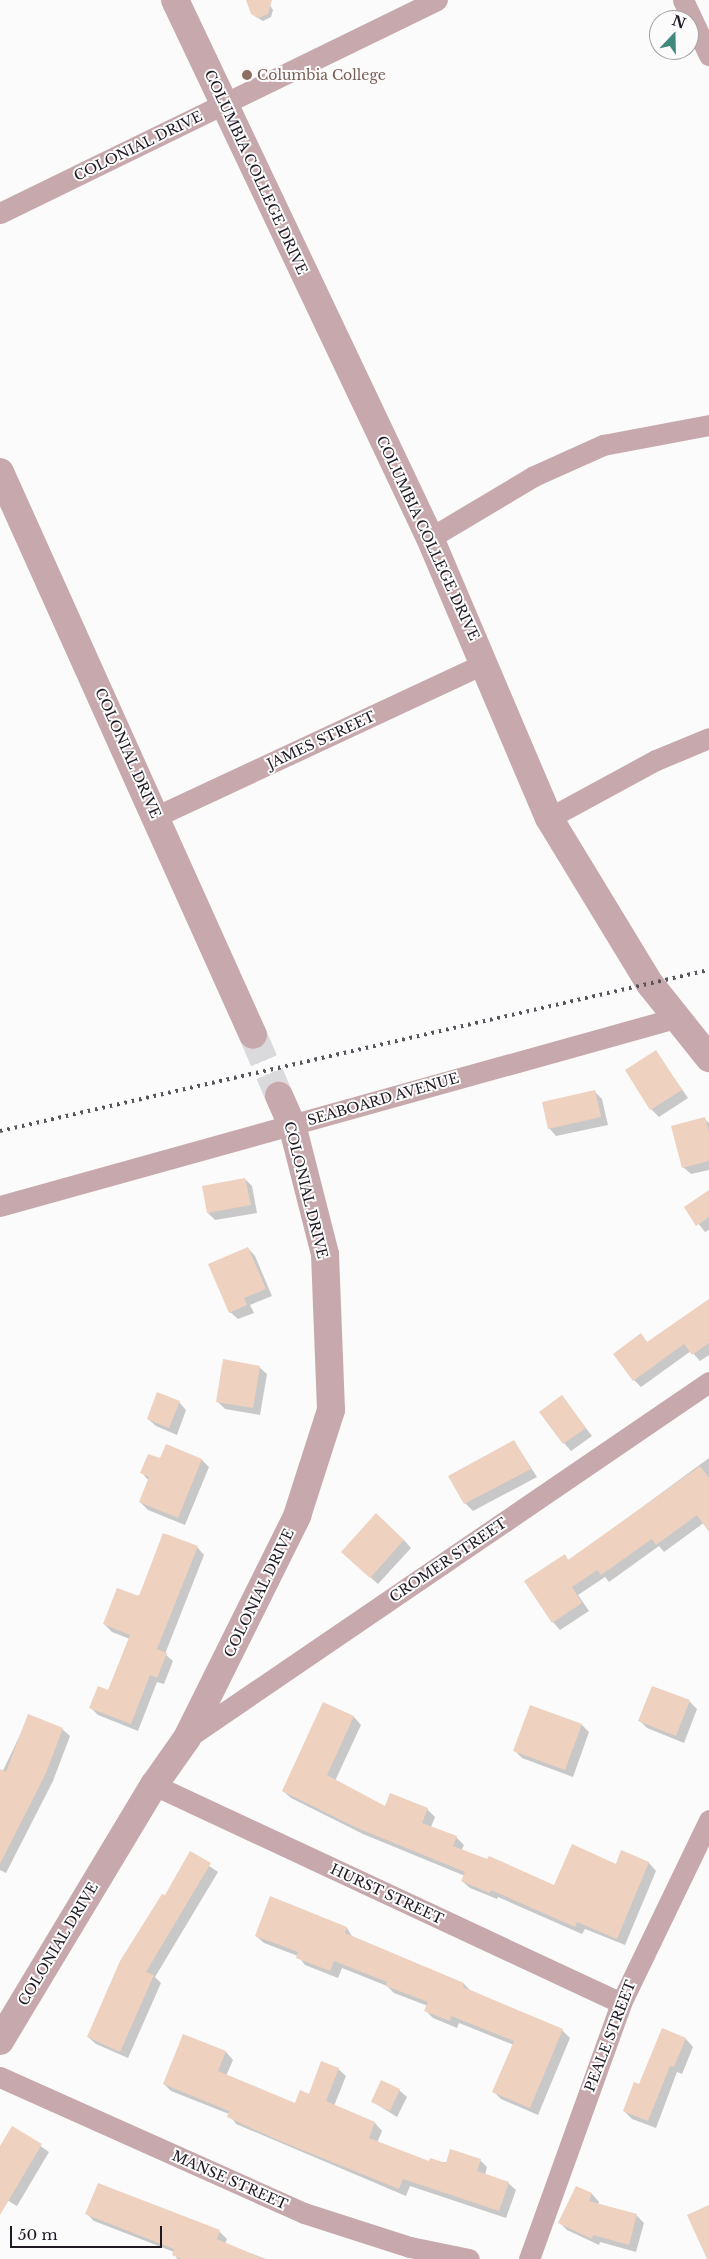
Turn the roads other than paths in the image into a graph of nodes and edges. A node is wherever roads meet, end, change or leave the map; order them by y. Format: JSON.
{"nodes":[{"id":1,"x":175,"y":0,"type":"edge"},
{"id":2,"x":437,"y":0,"type":"edge"},
{"id":3,"x":683,"y":0,"type":"edge"},
{"id":4,"x":709,"y":56,"type":"edge"},
{"id":5,"x":224,"y":105,"type":"junction"},
{"id":6,"x":0,"y":213,"type":"edge"},
{"id":7,"x":709,"y":425,"type":"edge"},
{"id":8,"x":0,"y":472,"type":"edge"},
{"id":9,"x":430,"y":538,"type":"junction"},
{"id":10,"x":485,"y":664,"type":"junction"},
{"id":11,"x":709,"y":738,"type":"edge"},
{"id":12,"x":157,"y":816,"type":"junction"},
{"id":13,"x":549,"y":818,"type":"junction"},
{"id":14,"x":678,"y":1017,"type":"junction"},
{"id":15,"x":253,"y":1035,"type":"tunnel mouth"},
{"id":16,"x":709,"y":1058,"type":"edge"},
{"id":17,"x":279,"y":1096,"type":"tunnel mouth"},
{"id":18,"x":292,"y":1125,"type":"junction"},
{"id":19,"x":0,"y":1206,"type":"edge"},
{"id":20,"x":709,"y":1382,"type":"edge"},
{"id":21,"x":187,"y":1738,"type":"junction"},
{"id":22,"x":154,"y":1784,"type":"junction"},
{"id":23,"x":709,"y":1822,"type":"edge"},
{"id":24,"x":621,"y":2003,"type":"junction"},
{"id":25,"x":0,"y":2041,"type":"edge"},
{"id":26,"x":0,"y":2077,"type":"edge"},
{"id":27,"x":469,"y":2259,"type":"edge"},
{"id":28,"x":528,"y":2259,"type":"edge"}],
"edges":[{"from":1,"to":5,"type":"street","name":"COLUMBIA COLLEGE DRIVE"},
{"from":2,"to":5,"type":"street","name":"COLONIAL DRIVE"},
{"from":3,"to":4,"type":"street"},
{"from":5,"to":6,"type":"street","name":"COLONIAL DRIVE"},
{"from":5,"to":9,"type":"street","name":"COLUMBIA COLLEGE DRIVE"},
{"from":7,"to":9,"type":"street"},
{"from":8,"to":12,"type":"street","name":"COLONIAL DRIVE"},
{"from":9,"to":10,"type":"street","name":"COLUMBIA COLLEGE DRIVE"},
{"from":10,"to":12,"type":"street","name":"JAMES STREET"},
{"from":10,"to":13,"type":"street","name":"COLUMBIA COLLEGE DRIVE"},
{"from":11,"to":13,"type":"street"},
{"from":12,"to":15,"type":"street","name":"COLONIAL DRIVE"},
{"from":13,"to":14,"type":"street","name":"COLUMBIA COLLEGE DRIVE"},
{"from":14,"to":16,"type":"street","name":"COLUMBIA COLLEGE DRIVE"},
{"from":14,"to":18,"type":"street","name":"SEABOARD AVENUE"},
{"from":17,"to":18,"type":"street","name":"COLONIAL DRIVE"},
{"from":18,"to":19,"type":"street","name":"SEABOARD AVENUE"},
{"from":18,"to":21,"type":"street","name":"COLONIAL DRIVE"},
{"from":20,"to":21,"type":"street","name":"CROMER STREET"},
{"from":21,"to":22,"type":"street","name":"COLONIAL DRIVE"},
{"from":22,"to":24,"type":"street","name":"HURST STREET"},
{"from":22,"to":25,"type":"street","name":"COLONIAL DRIVE"},
{"from":23,"to":24,"type":"street","name":"PEALE STREET"},
{"from":24,"to":28,"type":"street","name":"PEALE STREET"},
{"from":26,"to":27,"type":"street","name":"MANSE STREET"}]}
